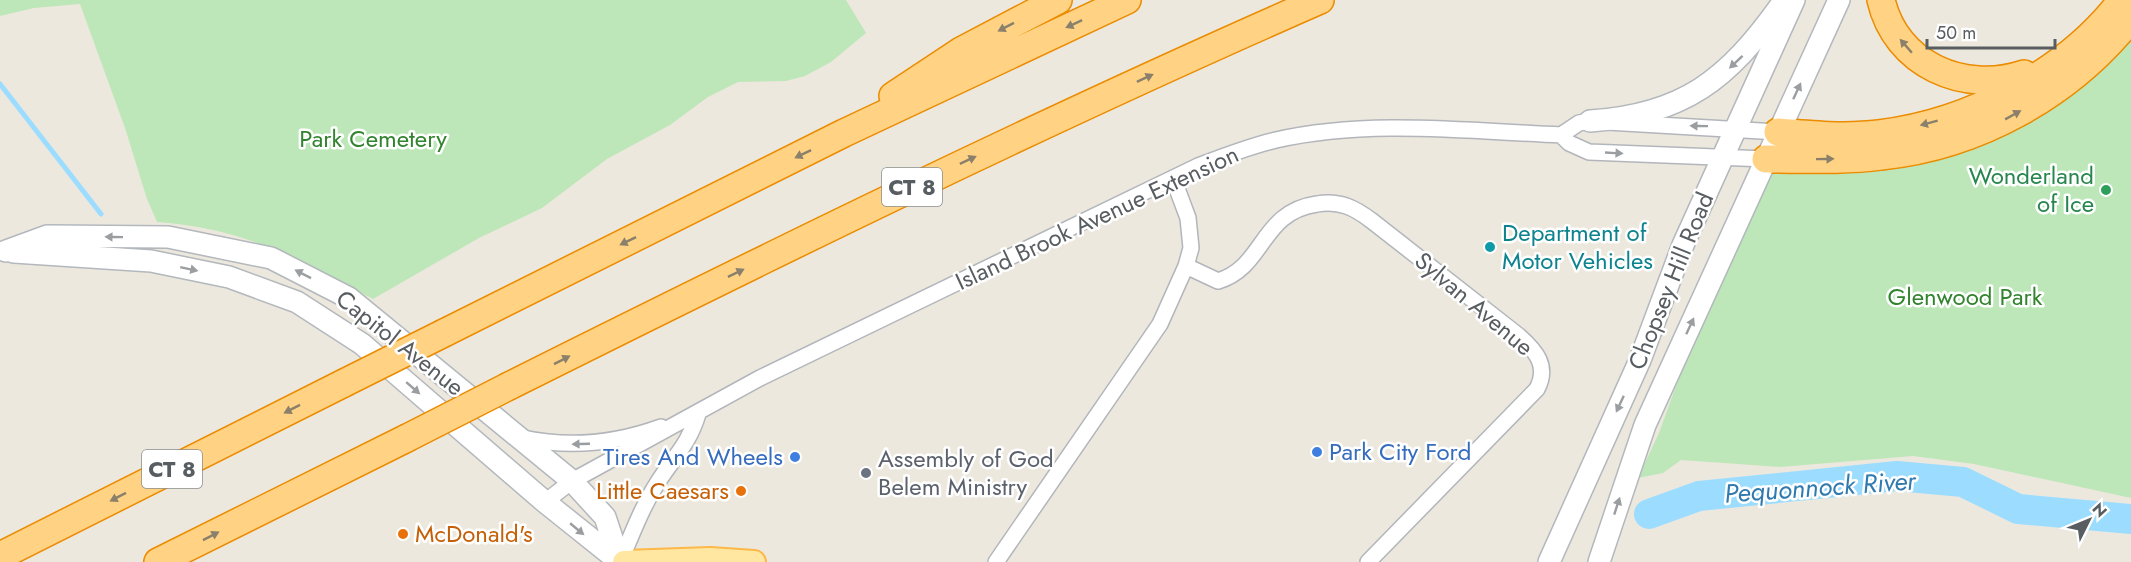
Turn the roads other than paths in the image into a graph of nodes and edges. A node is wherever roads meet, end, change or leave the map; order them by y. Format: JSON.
{"nodes":[{"id":1,"x":1058,"y":0,"type":"edge"},
{"id":2,"x":1127,"y":0,"type":"edge"},
{"id":3,"x":1320,"y":0,"type":"edge"},
{"id":4,"x":1785,"y":0,"type":"edge"},
{"id":5,"x":1794,"y":0,"type":"edge"},
{"id":6,"x":1839,"y":0,"type":"edge"},
{"id":7,"x":1881,"y":0,"type":"edge"},
{"id":8,"x":2122,"y":0,"type":"edge"},
{"id":9,"x":2131,"y":18,"type":"edge"},
{"id":10,"x":2074,"y":50,"type":"junction"},
{"id":11,"x":1590,"y":121,"type":"junction"},
{"id":12,"x":1736,"y":127,"type":"junction"},
{"id":13,"x":1778,"y":132,"type":"junction"},
{"id":14,"x":844,"y":133,"type":"junction"},
{"id":15,"x":1561,"y":135,"type":"junction"},
{"id":16,"x":1722,"y":158,"type":"junction"},
{"id":17,"x":1766,"y":159,"type":"junction"},
{"id":18,"x":1173,"y":178,"type":"junction"},
{"id":19,"x":3,"y":251,"type":"edge"},
{"id":20,"x":1186,"y":266,"type":"junction"},
{"id":21,"x":698,"y":414,"type":"junction"},
{"id":22,"x":518,"y":437,"type":"junction"},
{"id":23,"x":572,"y":481,"type":"junction"},
{"id":24,"x":545,"y":502,"type":"junction"},
{"id":25,"x":0,"y":556,"type":"edge"},
{"id":26,"x":158,"y":562,"type":"edge"},
{"id":27,"x":621,"y":562,"type":"edge"},
{"id":28,"x":754,"y":562,"type":"edge"},
{"id":29,"x":996,"y":562,"type":"edge"},
{"id":30,"x":1368,"y":562,"type":"edge"},
{"id":31,"x":1549,"y":562,"type":"edge"},
{"id":32,"x":1599,"y":562,"type":"edge"}],
"edges":[{"from":1,"to":14,"type":"highway","one_way":true},
{"from":2,"to":14,"type":"highway","number":"CT 8","one_way":true},
{"from":26,"to":3,"type":"highway","number":"CT 8","one_way":true,"bridge":true},
{"from":4,"to":11,"type":"main road","one_way":true},
{"from":5,"to":12,"type":"main road","name":"Chopsey Hill Road"},
{"from":13,"to":6,"type":"main road","name":"Chopsey Hill Road","one_way":true},
{"from":10,"to":7,"type":"highway","one_way":true},
{"from":8,"to":10,"type":"highway"},
{"from":17,"to":9,"type":"highway","one_way":true},
{"from":10,"to":13,"type":"highway","one_way":true},
{"from":12,"to":11,"type":"street","name":"Island Brook Avenue Extension","one_way":true},
{"from":11,"to":15,"type":"street","name":"Island Brook Avenue Extension"},
{"from":12,"to":13,"type":"street","name":"Island Brook Avenue Extension"},
{"from":12,"to":16,"type":"main road","name":"Chopsey Hill Road"},
{"from":13,"to":17,"type":"main road","name":"Chopsey Hill Road"},
{"from":14,"to":25,"type":"highway","number":"CT 8","one_way":true,"bridge":true},
{"from":15,"to":16,"type":"street","name":"Island Brook Avenue Extension","one_way":true},
{"from":15,"to":18,"type":"street","name":"Island Brook Avenue Extension"},
{"from":16,"to":17,"type":"street","name":"Island Brook Avenue Extension"},
{"from":16,"to":31,"type":"main road","name":"Chopsey Hill Road","one_way":true},
{"from":32,"to":17,"type":"main road","name":"Chopsey Hill Road","one_way":true},
{"from":18,"to":20,"type":"street"},
{"from":18,"to":21,"type":"street","name":"Island Brook Avenue Extension"},
{"from":22,"to":19,"type":"main road","name":"Capitol Avenue","one_way":true},
{"from":19,"to":24,"type":"main road","name":"Capitol Avenue","one_way":true},
{"from":20,"to":29,"type":"street"},
{"from":20,"to":30,"type":"street","name":"Sylvan Avenue"},
{"from":21,"to":22,"type":"street","name":"Island Brook Avenue Extension","one_way":true},
{"from":21,"to":23,"type":"street","name":"Island Brook Avenue Extension"},
{"from":21,"to":27,"type":"street"},
{"from":22,"to":23,"type":"main road","name":"Capitol Avenue"},
{"from":23,"to":24,"type":"street","name":"Island Brook Avenue Extension"},
{"from":23,"to":27,"type":"main road","name":"Capitol Avenue"},
{"from":24,"to":27,"type":"main road","name":"Capitol Avenue","one_way":true},
{"from":27,"to":28,"type":"main road"}]}
